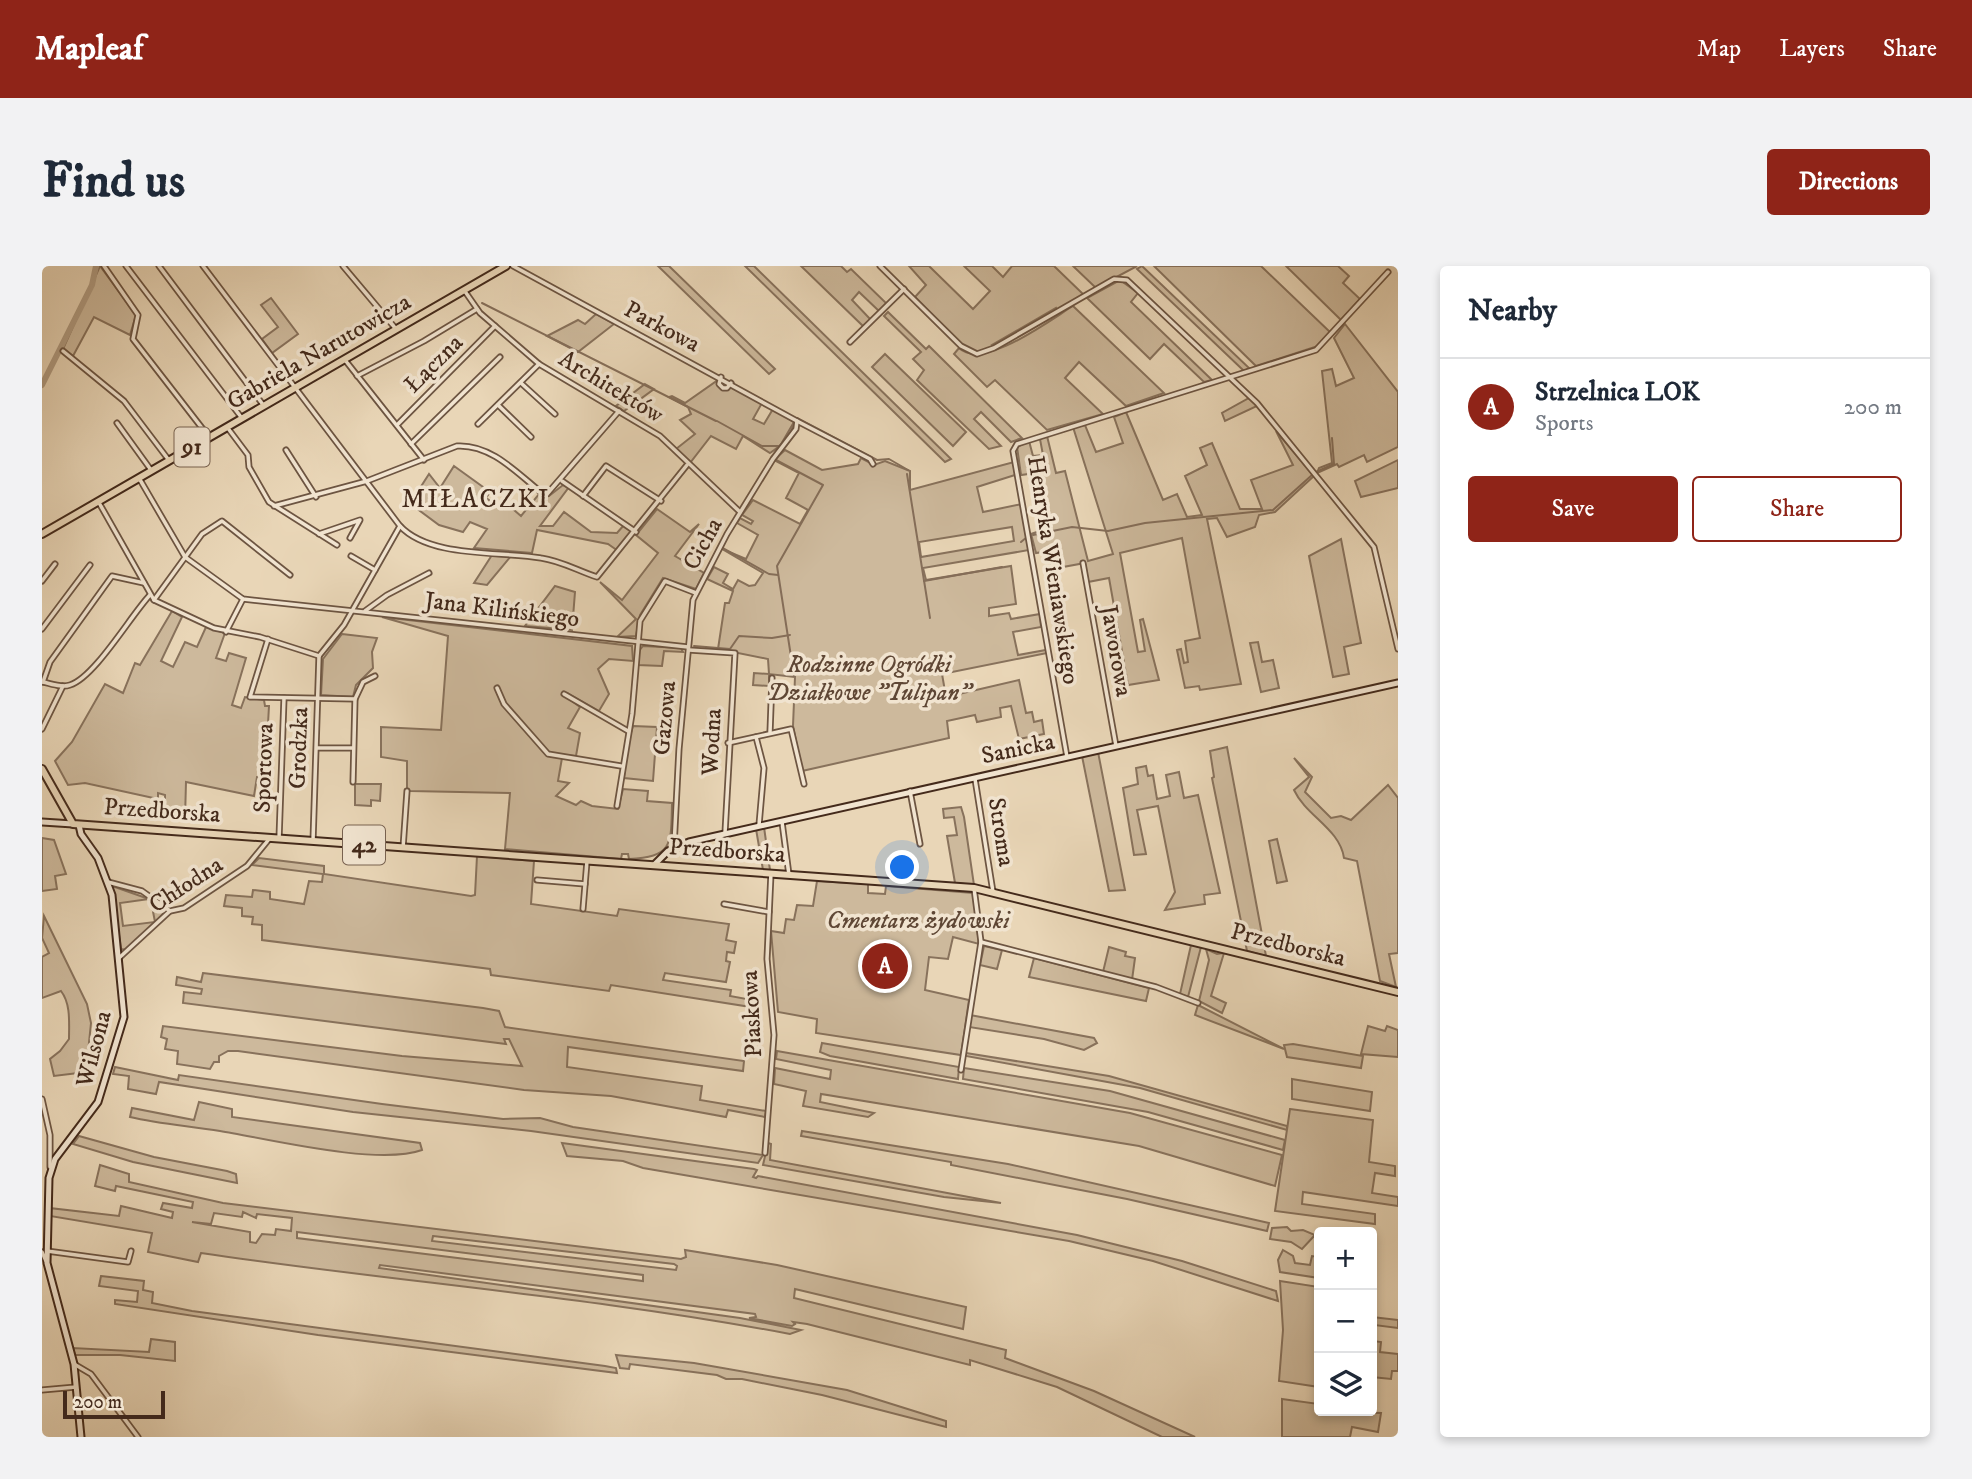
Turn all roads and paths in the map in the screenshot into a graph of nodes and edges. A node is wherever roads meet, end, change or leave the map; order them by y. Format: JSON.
{"nodes":[{"id":1,"x":104,"y":266,"type":"edge"},
{"id":2,"x":126,"y":266,"type":"edge"},
{"id":3,"x":159,"y":266,"type":"edge"},
{"id":4,"x":204,"y":266,"type":"edge"},
{"id":5,"x":343,"y":266,"type":"edge"},
{"id":6,"x":504,"y":266,"type":"edge"},
{"id":7,"x":513,"y":266,"type":"edge"},
{"id":8,"x":880,"y":266,"type":"edge"},
{"id":9,"x":1388,"y":272,"type":"dead end"},
{"id":10,"x":904,"y":289,"type":"junction"},
{"id":11,"x":464,"y":290,"type":"junction"},
{"id":12,"x":477,"y":309,"type":"junction"},
{"id":13,"x":495,"y":326,"type":"junction"},
{"id":14,"x":397,"y":329,"type":"junction"},
{"id":15,"x":850,"y":342,"type":"dead end"},
{"id":16,"x":63,"y":351,"type":"dead end"},
{"id":17,"x":500,"y":357,"type":"dead end"},
{"id":18,"x":345,"y":359,"type":"junction"},
{"id":19,"x":539,"y":364,"type":"junction"},
{"id":20,"x":357,"y":376,"type":"junction"},
{"id":21,"x":721,"y":377,"type":"junction"},
{"id":22,"x":1229,"y":377,"type":"junction"},
{"id":23,"x":521,"y":383,"type":"junction"},
{"id":24,"x":731,"y":383,"type":"junction"},
{"id":25,"x":296,"y":387,"type":"junction"},
{"id":26,"x":498,"y":405,"type":"junction"},
{"id":27,"x":264,"y":406,"type":"junction"},
{"id":28,"x":619,"y":411,"type":"junction"},
{"id":29,"x":555,"y":414,"type":"dead end"},
{"id":30,"x":242,"y":418,"type":"junction"},
{"id":31,"x":117,"y":423,"type":"dead end"},
{"id":32,"x":797,"y":423,"type":"junction"},
{"id":33,"x":478,"y":424,"type":"dead end"},
{"id":34,"x":397,"y":425,"type":"junction"},
{"id":35,"x":227,"y":427,"type":"junction"},
{"id":36,"x":209,"y":437,"type":"junction"},
{"id":37,"x":531,"y":437,"type":"dead end"},
{"id":38,"x":411,"y":444,"type":"junction"},
{"id":39,"x":286,"y":450,"type":"dead end"},
{"id":40,"x":424,"y":460,"type":"junction"},
{"id":41,"x":169,"y":461,"type":"junction"},
{"id":42,"x":873,"y":464,"type":"dead end"},
{"id":43,"x":687,"y":465,"type":"junction"},
{"id":44,"x":152,"y":471,"type":"junction"},
{"id":45,"x":139,"y":478,"type":"junction"},
{"id":46,"x":367,"y":481,"type":"junction"},
{"id":47,"x":562,"y":481,"type":"junction"},
{"id":48,"x":583,"y":496,"type":"junction"},
{"id":49,"x":316,"y":497,"type":"junction"},
{"id":50,"x":98,"y":501,"type":"junction"},
{"id":51,"x":661,"y":501,"type":"junction"},
{"id":52,"x":274,"y":506,"type":"junction"},
{"id":53,"x":740,"y":512,"type":"junction"},
{"id":54,"x":400,"y":526,"type":"junction"},
{"id":55,"x":636,"y":532,"type":"junction"},
{"id":56,"x":42,"y":534,"type":"edge"},
{"id":57,"x":319,"y":534,"type":"junction"},
{"id":58,"x":349,"y":538,"type":"dead end"},
{"id":59,"x":337,"y":545,"type":"dead end"},
{"id":60,"x":351,"y":556,"type":"dead end"},
{"id":61,"x":185,"y":557,"type":"junction"},
{"id":62,"x":1083,"y":563,"type":"dead end"},
{"id":63,"x":55,"y":564,"type":"dead end"},
{"id":64,"x":90,"y":565,"type":"dead end"},
{"id":65,"x":375,"y":570,"type":"junction"},
{"id":66,"x":429,"y":573,"type":"dead end"},
{"id":67,"x":290,"y":575,"type":"dead end"},
{"id":68,"x":42,"y":581,"type":"edge"},
{"id":69,"x":144,"y":583,"type":"junction"},
{"id":70,"x":696,"y":593,"type":"junction"},
{"id":71,"x":150,"y":595,"type":"junction"},
{"id":72,"x":243,"y":599,"type":"junction"},
{"id":73,"x":154,"y":600,"type":"junction"},
{"id":74,"x":351,"y":611,"type":"junction"},
{"id":75,"x":364,"y":612,"type":"junction"},
{"id":76,"x":42,"y":629,"type":"edge"},
{"id":77,"x":226,"y":632,"type":"junction"},
{"id":78,"x":268,"y":639,"type":"junction"},
{"id":79,"x":637,"y":643,"type":"junction"},
{"id":80,"x":689,"y":648,"type":"junction"},
{"id":81,"x":1398,"y":649,"type":"edge"},
{"id":82,"x":735,"y":653,"type":"joint"},
{"id":83,"x":319,"y":656,"type":"junction"},
{"id":84,"x":375,"y":676,"type":"dead end"},
{"id":85,"x":772,"y":678,"type":"dead end"},
{"id":86,"x":43,"y":682,"type":"edge"},
{"id":87,"x":1398,"y":683,"type":"edge"},
{"id":88,"x":63,"y":686,"type":"junction"},
{"id":89,"x":497,"y":688,"type":"dead end"},
{"id":90,"x":564,"y":694,"type":"dead end"},
{"id":91,"x":284,"y":698,"type":"junction"},
{"id":92,"x":318,"y":698,"type":"junction"},
{"id":93,"x":355,"y":699,"type":"junction"},
{"id":94,"x":42,"y":729,"type":"edge"},
{"id":95,"x":628,"y":731,"type":"junction"},
{"id":96,"x":770,"y":733,"type":"junction"},
{"id":97,"x":756,"y":737,"type":"junction"},
{"id":98,"x":728,"y":743,"type":"junction"},
{"id":99,"x":1116,"y":746,"type":"junction"},
{"id":100,"x":317,"y":748,"type":"junction"},
{"id":101,"x":354,"y":748,"type":"junction"},
{"id":102,"x":1067,"y":757,"type":"junction"},
{"id":103,"x":621,"y":766,"type":"junction"},
{"id":104,"x":42,"y":769,"type":"edge"},
{"id":105,"x":974,"y":777,"type":"junction"},
{"id":106,"x":353,"y":782,"type":"dead end"},
{"id":107,"x":42,"y":783,"type":"edge"},
{"id":108,"x":52,"y":783,"type":"junction"},
{"id":109,"x":804,"y":784,"type":"dead end"},
{"id":110,"x":910,"y":790,"type":"junction"},
{"id":111,"x":407,"y":791,"type":"dead end"},
{"id":112,"x":617,"y":806,"type":"dead end"},
{"id":113,"x":782,"y":820,"type":"junction"},
{"id":114,"x":42,"y":822,"type":"edge"},
{"id":115,"x":76,"y":825,"type":"junction"},
{"id":116,"x":759,"y":825,"type":"junction"},
{"id":117,"x":724,"y":833,"type":"junction"},
{"id":118,"x":270,"y":838,"type":"junction"},
{"id":119,"x":279,"y":839,"type":"junction"},
{"id":120,"x":313,"y":841,"type":"junction"},
{"id":121,"x":920,"y":844,"type":"dead end"},
{"id":122,"x":674,"y":847,"type":"junction"},
{"id":123,"x":403,"y":848,"type":"junction"},
{"id":124,"x":587,"y":861,"type":"junction"},
{"id":125,"x":654,"y":865,"type":"junction"},
{"id":126,"x":771,"y":873,"type":"junction"},
{"id":127,"x":789,"y":875,"type":"junction"},
{"id":128,"x":537,"y":880,"type":"dead end"},
{"id":129,"x":108,"y":882,"type":"junction"},
{"id":130,"x":585,"y":884,"type":"junction"},
{"id":131,"x":974,"y":888,"type":"junction"},
{"id":132,"x":993,"y":892,"type":"junction"},
{"id":133,"x":724,"y":904,"type":"dead end"},
{"id":134,"x":583,"y":909,"type":"dead end"},
{"id":135,"x":170,"y":911,"type":"junction"},
{"id":136,"x":769,"y":912,"type":"junction"},
{"id":137,"x":981,"y":943,"type":"junction"},
{"id":138,"x":120,"y":958,"type":"junction"},
{"id":139,"x":1398,"y":992,"type":"edge"},
{"id":140,"x":1198,"y":1003,"type":"dead end"},
{"id":141,"x":961,"y":1070,"type":"dead end"},
{"id":142,"x":42,"y":1099,"type":"edge"},
{"id":143,"x":42,"y":1135,"type":"edge"},
{"id":144,"x":50,"y":1135,"type":"junction"},
{"id":145,"x":51,"y":1152,"type":"junction"},
{"id":146,"x":765,"y":1153,"type":"dead end"},
{"id":147,"x":57,"y":1156,"type":"junction"},
{"id":148,"x":50,"y":1169,"type":"junction"},
{"id":149,"x":45,"y":1251,"type":"edge"},
{"id":150,"x":131,"y":1251,"type":"dead end"},
{"id":151,"x":74,"y":1364,"type":"junction"},
{"id":152,"x":78,"y":1386,"type":"junction"},
{"id":153,"x":42,"y":1390,"type":"edge"},
{"id":154,"x":81,"y":1437,"type":"edge"},
{"id":155,"x":138,"y":1437,"type":"edge"}],
"edges":[{"from":1,"to":36,"type":"street"},
{"from":2,"to":30,"type":"street"},
{"from":3,"to":27,"type":"street"},
{"from":4,"to":25,"type":"street"},
{"from":5,"to":14,"type":"street"},
{"from":6,"to":11,"type":"main road","name":"Gabriela Narutowicza","number":"91"},
{"from":7,"to":21,"type":"street","name":"Parkowa"},
{"from":8,"to":10,"type":"street"},
{"from":9,"to":22,"type":"street","name":"Henryka Wieniawskiego"},
{"from":10,"to":15,"type":"street"},
{"from":10,"to":22,"type":"street"},
{"from":11,"to":12,"type":"street","name":"Architektów"},
{"from":11,"to":14,"type":"main road","name":"Gabriela Narutowicza","number":"91"},
{"from":12,"to":13,"type":"street","name":"Architektów"},
{"from":12,"to":20,"type":"street"},
{"from":13,"to":19,"type":"street","name":"Architektów"},
{"from":13,"to":34,"type":"street","name":"Łączna"},
{"from":14,"to":18,"type":"main road","name":"Gabriela Narutowicza","number":"91"},
{"from":16,"to":41,"type":"street"},
{"from":17,"to":38,"type":"street"},
{"from":18,"to":20,"type":"street"},
{"from":18,"to":25,"type":"main road","name":"Gabriela Narutowicza","number":"91"},
{"from":19,"to":23,"type":"street"},
{"from":19,"to":28,"type":"street","name":"Architektów"},
{"from":20,"to":34,"type":"street"},
{"from":21,"to":24,"type":"street","name":"Parkowa"},
{"from":21,"to":24,"type":"street","name":"Parkowa"},
{"from":22,"to":81,"type":"street"},
{"from":22,"to":102,"type":"street","name":"Henryka Wieniawskiego"},
{"from":23,"to":26,"type":"street"},
{"from":23,"to":29,"type":"street"},
{"from":24,"to":32,"type":"street","name":"Parkowa"},
{"from":25,"to":27,"type":"main road","name":"Gabriela Narutowicza","number":"91"},
{"from":25,"to":46,"type":"street"},
{"from":26,"to":33,"type":"street"},
{"from":26,"to":37,"type":"street"},
{"from":27,"to":30,"type":"main road","name":"Gabriela Narutowicza","number":"91"},
{"from":28,"to":43,"type":"street","name":"Architektów"},
{"from":28,"to":47,"type":"street"},
{"from":30,"to":35,"type":"main road","name":"Gabriela Narutowicza","number":"91"},
{"from":31,"to":44,"type":"street"},
{"from":32,"to":42,"type":"street","name":"Parkowa"},
{"from":32,"to":53,"type":"street","name":"Cicha"},
{"from":34,"to":38,"type":"street"},
{"from":35,"to":36,"type":"main road","name":"Gabriela Narutowicza","number":"91"},
{"from":35,"to":52,"type":"street"},
{"from":36,"to":41,"type":"main road","name":"Gabriela Narutowicza","number":"91"},
{"from":38,"to":40,"type":"street"},
{"from":39,"to":49,"type":"street"},
{"from":40,"to":46,"type":"street"},
{"from":40,"to":47,"type":"street"},
{"from":41,"to":44,"type":"main road","name":"Gabriela Narutowicza","number":"91"},
{"from":43,"to":51,"type":"street"},
{"from":43,"to":53,"type":"street","name":"Architektów"},
{"from":44,"to":45,"type":"main road","name":"Gabriela Narutowicza","number":"91"},
{"from":45,"to":50,"type":"main road","name":"Gabriela Narutowicza","number":"91"},
{"from":45,"to":61,"type":"street","name":"Jana Kilińskiego"},
{"from":46,"to":49,"type":"street"},
{"from":46,"to":54,"type":"street"},
{"from":47,"to":48,"type":"street"},
{"from":48,"to":51,"type":"street"},
{"from":48,"to":55,"type":"street"},
{"from":49,"to":52,"type":"street"},
{"from":50,"to":56,"type":"main road","name":"Gabriela Narutowicza","number":"91"},
{"from":50,"to":69,"type":"street"},
{"from":51,"to":55,"type":"street"},
{"from":52,"to":57,"type":"street"},
{"from":53,"to":70,"type":"street","name":"Cicha"},
{"from":54,"to":55,"type":"street"},
{"from":54,"to":65,"type":"street"},
{"from":57,"to":58,"type":"street"},
{"from":57,"to":59,"type":"street"},
{"from":60,"to":65,"type":"street"},
{"from":61,"to":67,"type":"street"},
{"from":61,"to":72,"type":"street","name":"Jana Kilińskiego"},
{"from":61,"to":73,"type":"street"},
{"from":62,"to":99,"type":"street","name":"Jaworowa"},
{"from":63,"to":68,"type":"street"},
{"from":64,"to":76,"type":"street"},
{"from":65,"to":74,"type":"street"},
{"from":66,"to":75,"type":"street","name":"Jana Kilińskiego"},
{"from":69,"to":71,"type":"street"},
{"from":69,"to":86,"type":"street"},
{"from":70,"to":79,"type":"street","name":"Cicha"},
{"from":70,"to":80,"type":"street","name":"Gazowa"},
{"from":71,"to":73,"type":"street"},
{"from":71,"to":88,"type":"street"},
{"from":72,"to":74,"type":"street","name":"Jana Kilińskiego"},
{"from":72,"to":77,"type":"street"},
{"from":73,"to":77,"type":"street"},
{"from":74,"to":75,"type":"street","name":"Jana Kilińskiego"},
{"from":74,"to":83,"type":"street"},
{"from":75,"to":79,"type":"street","name":"Jana Kilińskiego"},
{"from":77,"to":78,"type":"street"},
{"from":78,"to":83,"type":"street"},
{"from":78,"to":91,"type":"street"},
{"from":79,"to":80,"type":"street","name":"Jana Kilińskiego"},
{"from":79,"to":95,"type":"street"},
{"from":80,"to":82,"type":"street","name":"Jana Kilińskiego"},
{"from":80,"to":122,"type":"street","name":"Gazowa"},
{"from":82,"to":98,"type":"street","name":"Wodna"},
{"from":83,"to":92,"type":"street","name":"Grodzka"},
{"from":84,"to":93,"type":"street"},
{"from":85,"to":96,"type":"street"},
{"from":86,"to":88,"type":"street"},
{"from":87,"to":99,"type":"street","name":"Sanicka"},
{"from":88,"to":94,"type":"street"},
{"from":89,"to":103,"type":"street"},
{"from":90,"to":95,"type":"street"},
{"from":91,"to":92,"type":"street"},
{"from":91,"to":119,"type":"street","name":"Sportowa"},
{"from":92,"to":93,"type":"street"},
{"from":92,"to":100,"type":"street","name":"Grodzka"},
{"from":93,"to":101,"type":"street"},
{"from":95,"to":103,"type":"street"},
{"from":96,"to":97,"type":"street"},
{"from":96,"to":109,"type":"street"},
{"from":97,"to":98,"type":"street"},
{"from":97,"to":116,"type":"street"},
{"from":98,"to":117,"type":"street","name":"Wodna"},
{"from":99,"to":102,"type":"street","name":"Sanicka"},
{"from":100,"to":101,"type":"street"},
{"from":100,"to":120,"type":"street","name":"Grodzka"},
{"from":101,"to":106,"type":"street"},
{"from":102,"to":105,"type":"street","name":"Sanicka"},
{"from":103,"to":112,"type":"street"},
{"from":104,"to":108,"type":"main road"},
{"from":105,"to":110,"type":"street","name":"Sanicka"},
{"from":105,"to":132,"type":"street","name":"Stroma"},
{"from":107,"to":108,"type":"street"},
{"from":108,"to":115,"type":"main road"},
{"from":110,"to":113,"type":"street","name":"Sanicka"},
{"from":110,"to":121,"type":"street"},
{"from":111,"to":123,"type":"street"},
{"from":113,"to":116,"type":"street","name":"Sanicka"},
{"from":113,"to":127,"type":"street"},
{"from":114,"to":115,"type":"street","name":"Przedborska"},
{"from":115,"to":118,"type":"main road","name":"Przedborska","number":"42"},
{"from":115,"to":129,"type":"street","name":"Wilsona"},
{"from":116,"to":117,"type":"street","name":"Sanicka"},
{"from":117,"to":122,"type":"street","name":"Sanicka"},
{"from":118,"to":119,"type":"main road","name":"Przedborska","number":"42"},
{"from":118,"to":135,"type":"street","name":"Chłodna"},
{"from":119,"to":120,"type":"main road","name":"Przedborska","number":"42"},
{"from":120,"to":123,"type":"main road","name":"Przedborska","number":"42"},
{"from":122,"to":125,"type":"street","name":"Sanicka"},
{"from":123,"to":124,"type":"main road","name":"Przedborska","number":"42"},
{"from":124,"to":125,"type":"main road","name":"Przedborska","number":"42"},
{"from":124,"to":130,"type":"street"},
{"from":125,"to":126,"type":"main road","name":"Przedborska","number":"42"},
{"from":126,"to":127,"type":"main road","name":"Przedborska","number":"42"},
{"from":126,"to":136,"type":"street","name":"Piaskowa"},
{"from":127,"to":131,"type":"main road","name":"Przedborska","number":"42"},
{"from":128,"to":130,"type":"street"},
{"from":129,"to":135,"type":"street"},
{"from":129,"to":138,"type":"street","name":"Wilsona"},
{"from":130,"to":134,"type":"street"},
{"from":131,"to":132,"type":"main road","name":"Przedborska","number":"42"},
{"from":131,"to":137,"type":"street"},
{"from":132,"to":139,"type":"main road","name":"Przedborska","number":"42"},
{"from":133,"to":136,"type":"street"},
{"from":135,"to":138,"type":"street","name":"Chłodna"},
{"from":136,"to":146,"type":"street","name":"Piaskowa"},
{"from":137,"to":140,"type":"street"},
{"from":137,"to":141,"type":"street"},
{"from":138,"to":147,"type":"street","name":"Wilsona"},
{"from":142,"to":144,"type":"street"},
{"from":143,"to":144,"type":"street"},
{"from":144,"to":145,"type":"street"},
{"from":145,"to":147,"type":"street"},
{"from":145,"to":148,"type":"street"},
{"from":147,"to":148,"type":"street","name":"Wilsona"},
{"from":148,"to":149,"type":"street"},
{"from":149,"to":150,"type":"street"},
{"from":149,"to":151,"type":"street"},
{"from":151,"to":152,"type":"street"},
{"from":151,"to":155,"type":"street"},
{"from":152,"to":153,"type":"street"},
{"from":152,"to":154,"type":"street"}]}
